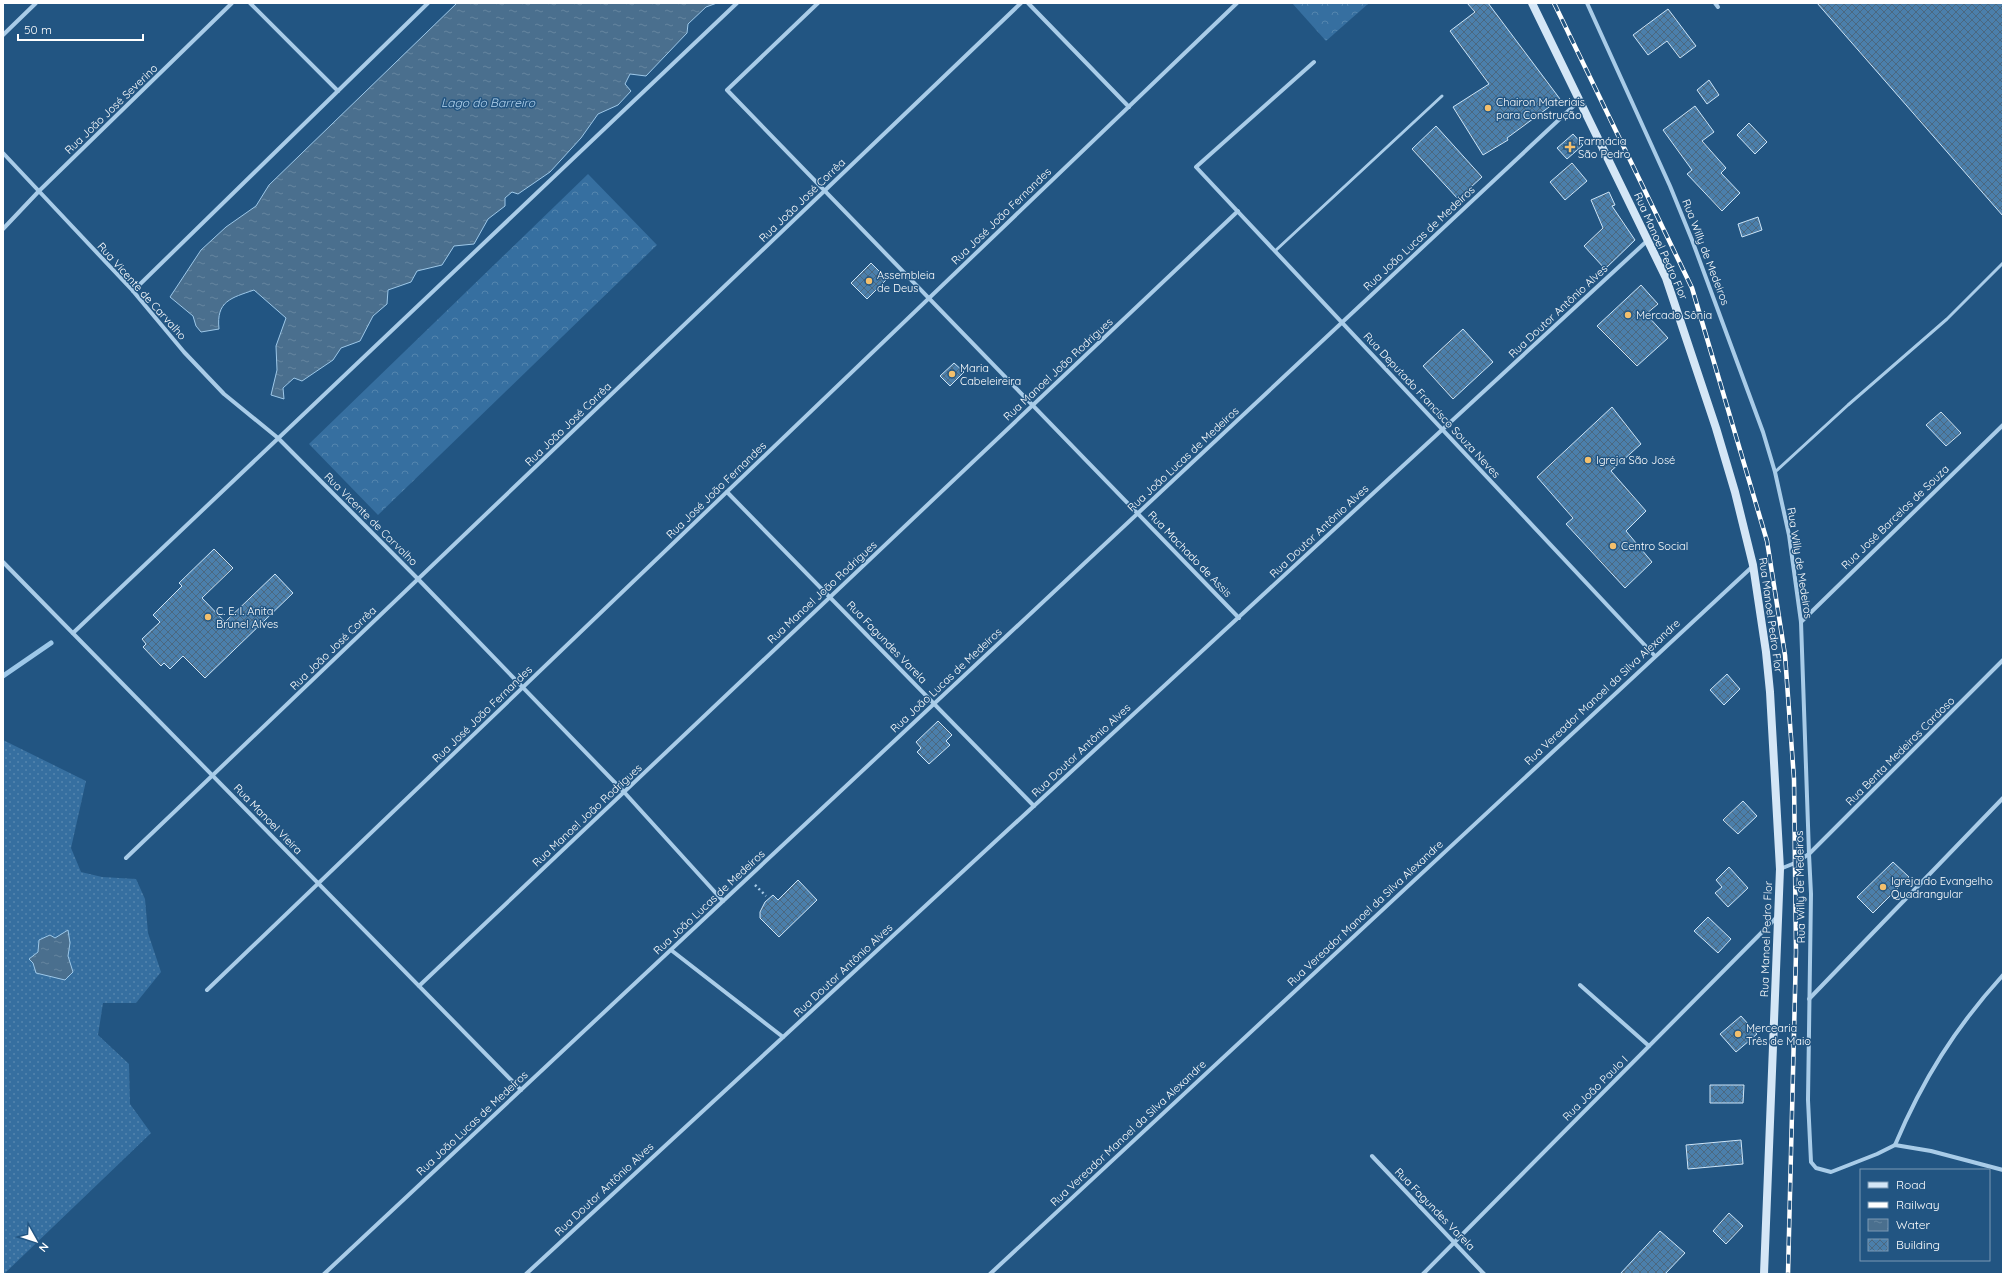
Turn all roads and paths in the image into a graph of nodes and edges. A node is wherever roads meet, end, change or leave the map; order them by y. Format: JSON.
{"nodes":[{"id":1,"x":36,"y":3,"type":"edge"},
{"id":2,"x":232,"y":3,"type":"edge"},
{"id":3,"x":250,"y":3,"type":"edge"},
{"id":4,"x":428,"y":3,"type":"edge"},
{"id":5,"x":737,"y":3,"type":"edge"},
{"id":6,"x":818,"y":3,"type":"edge"},
{"id":7,"x":1021,"y":3,"type":"edge"},
{"id":8,"x":1028,"y":3,"type":"edge"},
{"id":9,"x":1237,"y":3,"type":"edge"},
{"id":10,"x":1532,"y":3,"type":"edge"},
{"id":11,"x":1587,"y":3,"type":"edge"},
{"id":12,"x":3,"y":35,"type":"edge"},
{"id":13,"x":1314,"y":62,"type":"dead end"},
{"id":14,"x":338,"y":91,"type":"junction"},
{"id":15,"x":1442,"y":96,"type":"dead end"},
{"id":16,"x":1580,"y":100,"type":"junction"},
{"id":17,"x":1129,"y":107,"type":"junction"},
{"id":18,"x":3,"y":153,"type":"edge"},
{"id":19,"x":39,"y":191,"type":"junction"},
{"id":20,"x":825,"y":191,"type":"junction"},
{"id":21,"x":1238,"y":211,"type":"junction"},
{"id":22,"x":3,"y":229,"type":"edge"},
{"id":23,"x":1648,"y":240,"type":"junction"},
{"id":24,"x":1275,"y":251,"type":"junction"},
{"id":25,"x":2003,"y":263,"type":"edge"},
{"id":26,"x":132,"y":291,"type":"junction"},
{"id":27,"x":929,"y":298,"type":"junction"},
{"id":28,"x":1342,"y":322,"type":"junction"},
{"id":29,"x":1033,"y":405,"type":"junction"},
{"id":30,"x":2003,"y":425,"type":"edge"},
{"id":31,"x":1443,"y":430,"type":"junction"},
{"id":32,"x":278,"y":438,"type":"junction"},
{"id":33,"x":1775,"y":472,"type":"junction"},
{"id":34,"x":727,"y":492,"type":"junction"},
{"id":35,"x":1138,"y":513,"type":"junction"},
{"id":36,"x":3,"y":562,"type":"edge"},
{"id":37,"x":1753,"y":565,"type":"junction"},
{"id":38,"x":418,"y":579,"type":"junction"},
{"id":39,"x":830,"y":597,"type":"junction"},
{"id":40,"x":1238,"y":618,"type":"junction"},
{"id":41,"x":1801,"y":622,"type":"junction"},
{"id":42,"x":73,"y":633,"type":"junction"},
{"id":43,"x":1654,"y":655,"type":"junction"},
{"id":44,"x":2003,"y":660,"type":"edge"},
{"id":45,"x":523,"y":687,"type":"junction"},
{"id":46,"x":934,"y":704,"type":"junction"},
{"id":47,"x":213,"y":775,"type":"junction"},
{"id":48,"x":624,"y":792,"type":"junction"},
{"id":49,"x":2003,"y":798,"type":"edge"},
{"id":50,"x":1034,"y":806,"type":"junction"},
{"id":51,"x":1810,"y":854,"type":"junction"},
{"id":52,"x":126,"y":858,"type":"dead end"},
{"id":53,"x":1780,"y":870,"type":"junction"},
{"id":54,"x":748,"y":877,"type":"junction"},
{"id":55,"x":318,"y":883,"type":"junction"},
{"id":56,"x":766,"y":896,"type":"dead end"},
{"id":57,"x":723,"y":901,"type":"junction"},
{"id":58,"x":1779,"y":915,"type":"junction"},
{"id":59,"x":671,"y":950,"type":"junction"},
{"id":60,"x":2003,"y":975,"type":"edge"},
{"id":61,"x":1580,"y":985,"type":"dead end"},
{"id":62,"x":419,"y":986,"type":"junction"},
{"id":63,"x":207,"y":990,"type":"dead end"},
{"id":64,"x":1809,"y":999,"type":"junction"},
{"id":65,"x":783,"y":1037,"type":"junction"},
{"id":66,"x":1649,"y":1046,"type":"junction"},
{"id":67,"x":521,"y":1090,"type":"junction"},
{"id":68,"x":1895,"y":1145,"type":"junction"},
{"id":69,"x":1372,"y":1156,"type":"dead end"},
{"id":70,"x":2003,"y":1170,"type":"edge"},
{"id":71,"x":1454,"y":1243,"type":"junction"},
{"id":72,"x":327,"y":1273,"type":"edge"},
{"id":73,"x":1762,"y":1273,"type":"edge"},
{"id":74,"x":526,"y":1274,"type":"edge"},
{"id":75,"x":990,"y":1274,"type":"edge"},
{"id":76,"x":1424,"y":1274,"type":"edge"},
{"id":77,"x":1484,"y":1274,"type":"edge"}],
"edges":[{"from":1,"to":12,"type":"street"},
{"from":2,"to":19,"type":"street","name":"Rua João José Severino"},
{"from":3,"to":14,"type":"street"},
{"from":4,"to":14,"type":"street"},
{"from":5,"to":32,"type":"street"},
{"from":6,"to":20,"type":"street","name":"Rua Machado de Assis"},
{"from":7,"to":20,"type":"street","name":"Rua João José Corrêa"},
{"from":8,"to":17,"type":"street"},
{"from":9,"to":17,"type":"street","name":"Rua José João Fernandes"},
{"from":10,"to":16,"type":"main road","name":"Rua Manoel Pedro Flor"},
{"from":11,"to":33,"type":"street","name":"Rua Willy de Medeiros"},
{"from":13,"to":21,"type":"street","name":"Rua Deputado Francisco Souza Neves"},
{"from":14,"to":26,"type":"street"},
{"from":15,"to":24,"type":"lane"},
{"from":16,"to":23,"type":"main road","name":"Rua Manoel Pedro Flor"},
{"from":16,"to":28,"type":"street","name":"Rua João Lucas de Medeiros"},
{"from":17,"to":27,"type":"street","name":"Rua José João Fernandes"},
{"from":18,"to":19,"type":"street","name":"Rua Vicente de Carvalho"},
{"from":19,"to":22,"type":"street","name":"Rua João José Severino"},
{"from":19,"to":26,"type":"street","name":"Rua Vicente de Carvalho"},
{"from":20,"to":27,"type":"street","name":"Rua Machado de Assis"},
{"from":20,"to":38,"type":"street","name":"Rua João José Corrêa"},
{"from":21,"to":24,"type":"street","name":"Rua Deputado Francisco Souza Neves"},
{"from":21,"to":29,"type":"street","name":"Rua Manoel João Rodrigues"},
{"from":23,"to":31,"type":"street","name":"Rua Doutor Antônio Alves"},
{"from":23,"to":37,"type":"main road","name":"Rua Manoel Pedro Flor"},
{"from":24,"to":28,"type":"street","name":"Rua Deputado Francisco Souza Neves"},
{"from":25,"to":33,"type":"lane"},
{"from":26,"to":32,"type":"street","name":"Rua Vicente de Carvalho"},
{"from":27,"to":29,"type":"street","name":"Rua Machado de Assis"},
{"from":27,"to":34,"type":"street","name":"Rua José João Fernandes"},
{"from":28,"to":31,"type":"street","name":"Rua Deputado Francisco Souza Neves"},
{"from":28,"to":35,"type":"street","name":"Rua João Lucas de Medeiros"},
{"from":29,"to":35,"type":"street","name":"Rua Machado de Assis"},
{"from":29,"to":39,"type":"street","name":"Rua Manoel João Rodrigues"},
{"from":30,"to":41,"type":"street","name":"Rua José Barcelos de Souza"},
{"from":31,"to":40,"type":"street","name":"Rua Doutor Antônio Alves"},
{"from":31,"to":43,"type":"street","name":"Rua Deputado Francisco Souza Neves"},
{"from":32,"to":38,"type":"street","name":"Rua Vicente de Carvalho"},
{"from":32,"to":42,"type":"street"},
{"from":33,"to":41,"type":"street","name":"Rua Willy de Medeiros"},
{"from":34,"to":39,"type":"street","name":"Rua Fagundes Varela"},
{"from":34,"to":45,"type":"street","name":"Rua José João Fernandes"},
{"from":35,"to":40,"type":"street","name":"Rua Machado de Assis"},
{"from":35,"to":46,"type":"street","name":"Rua João Lucas de Medeiros"},
{"from":36,"to":42,"type":"street","name":"Rua Manoel Vieira"},
{"from":37,"to":43,"type":"street","name":"Rua Vereador Manoel da Silva Alexandre"},
{"from":37,"to":53,"type":"main road","name":"Rua Manoel Pedro Flor"},
{"from":38,"to":45,"type":"street","name":"Rua Vicente de Carvalho"},
{"from":38,"to":47,"type":"street","name":"Rua João José Corrêa"},
{"from":39,"to":46,"type":"street","name":"Rua Fagundes Varela"},
{"from":39,"to":48,"type":"street","name":"Rua Manoel João Rodrigues"},
{"from":40,"to":50,"type":"street","name":"Rua Doutor Antônio Alves"},
{"from":41,"to":51,"type":"street","name":"Rua Willy de Medeiros"},
{"from":42,"to":47,"type":"street","name":"Rua Manoel Vieira"},
{"from":43,"to":75,"type":"street","name":"Rua Vereador Manoel da Silva Alexandre"},
{"from":44,"to":51,"type":"street","name":"Rua Benta Medeiros Cardoso"},
{"from":45,"to":48,"type":"street","name":"Rua Vicente de Carvalho"},
{"from":45,"to":55,"type":"street","name":"Rua José João Fernandes"},
{"from":46,"to":50,"type":"street","name":"Rua Fagundes Varela"},
{"from":46,"to":54,"type":"street","name":"Rua João Lucas de Medeiros"},
{"from":47,"to":52,"type":"street","name":"Rua João José Corrêa"},
{"from":47,"to":55,"type":"street","name":"Rua Manoel Vieira"},
{"from":48,"to":57,"type":"street","name":"Rua Vicente de Carvalho"},
{"from":48,"to":62,"type":"street","name":"Rua Manoel João Rodrigues"},
{"from":49,"to":64,"type":"street"},
{"from":50,"to":65,"type":"street","name":"Rua Doutor Antônio Alves"},
{"from":51,"to":53,"type":"street","name":"Rua Benta Medeiros Cardoso"},
{"from":51,"to":64,"type":"street","name":"Rua Willy de Medeiros"},
{"from":53,"to":58,"type":"main road","name":"Rua Manoel Pedro Flor"},
{"from":54,"to":56,"type":"path"},
{"from":54,"to":57,"type":"street","name":"Rua João Lucas de Medeiros"},
{"from":55,"to":62,"type":"street","name":"Rua Manoel Vieira"},
{"from":55,"to":63,"type":"street","name":"Rua José João Fernandes"},
{"from":57,"to":59,"type":"street","name":"Rua João Lucas de Medeiros"},
{"from":58,"to":66,"type":"street","name":"Rua João Paulo I"},
{"from":58,"to":73,"type":"main road","name":"Rua Manoel Pedro Flor"},
{"from":59,"to":65,"type":"street"},
{"from":59,"to":67,"type":"street","name":"Rua João Lucas de Medeiros"},
{"from":60,"to":68,"type":"street"},
{"from":61,"to":66,"type":"street"},
{"from":62,"to":67,"type":"street","name":"Rua Manoel Vieira"},
{"from":64,"to":68,"type":"street","name":"Rua Willy de Medeiros"},
{"from":65,"to":74,"type":"street","name":"Rua Doutor Antônio Alves"},
{"from":66,"to":71,"type":"street","name":"Rua João Paulo I"},
{"from":67,"to":72,"type":"street","name":"Rua João Lucas de Medeiros"},
{"from":68,"to":70,"type":"street"},
{"from":69,"to":71,"type":"street","name":"Rua Fagundes Varela"},
{"from":71,"to":76,"type":"street","name":"Rua João Paulo I"},
{"from":71,"to":77,"type":"street","name":"Rua Fagundes Varela"}]}
